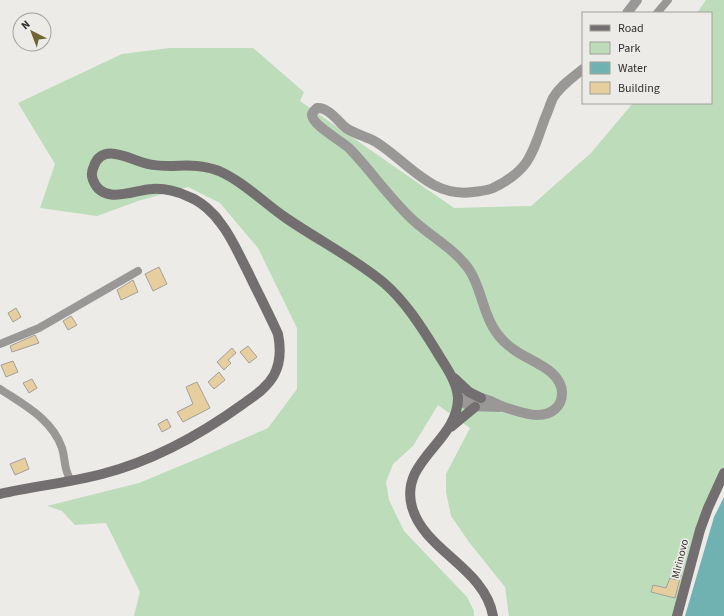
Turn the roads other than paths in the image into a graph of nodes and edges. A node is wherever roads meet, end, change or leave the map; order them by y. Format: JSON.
{"nodes":[{"id":1,"x":636,"y":0,"type":"edge"},
{"id":2,"x":668,"y":1,"type":"edge"},
{"id":3,"x":628,"y":12,"type":"edge"},
{"id":4,"x":658,"y":12,"type":"edge"},
{"id":5,"x":582,"y":69,"type":"edge"},
{"id":6,"x":138,"y":271,"type":"dead end"},
{"id":7,"x":0,"y":344,"type":"edge"},
{"id":8,"x":451,"y":374,"type":"junction"},
{"id":9,"x":0,"y":388,"type":"edge"},
{"id":10,"x":458,"y":400,"type":"junction"},
{"id":11,"x":478,"y":402,"type":"junction"},
{"id":12,"x":446,"y":432,"type":"junction"},
{"id":13,"x":724,"y":473,"type":"edge"},
{"id":14,"x":71,"y":481,"type":"junction"},
{"id":15,"x":0,"y":494,"type":"edge"},
{"id":16,"x":493,"y":616,"type":"edge"},
{"id":17,"x":677,"y":616,"type":"edge"}],
"edges":[{"from":1,"to":3,"type":"street"},
{"from":2,"to":4,"type":"street"},
{"from":5,"to":11,"type":"street"},
{"from":6,"to":7,"type":"street"},
{"from":8,"to":10,"type":"main road"},
{"from":8,"to":11,"type":"main road"},
{"from":8,"to":14,"type":"main road"},
{"from":9,"to":14,"type":"street"},
{"from":10,"to":11,"type":"street"},
{"from":10,"to":12,"type":"main road"},
{"from":11,"to":12,"type":"main road"},
{"from":12,"to":16,"type":"main road"},
{"from":13,"to":17,"type":"main road","name":"Mirinovo"},
{"from":14,"to":15,"type":"main road"}]}
